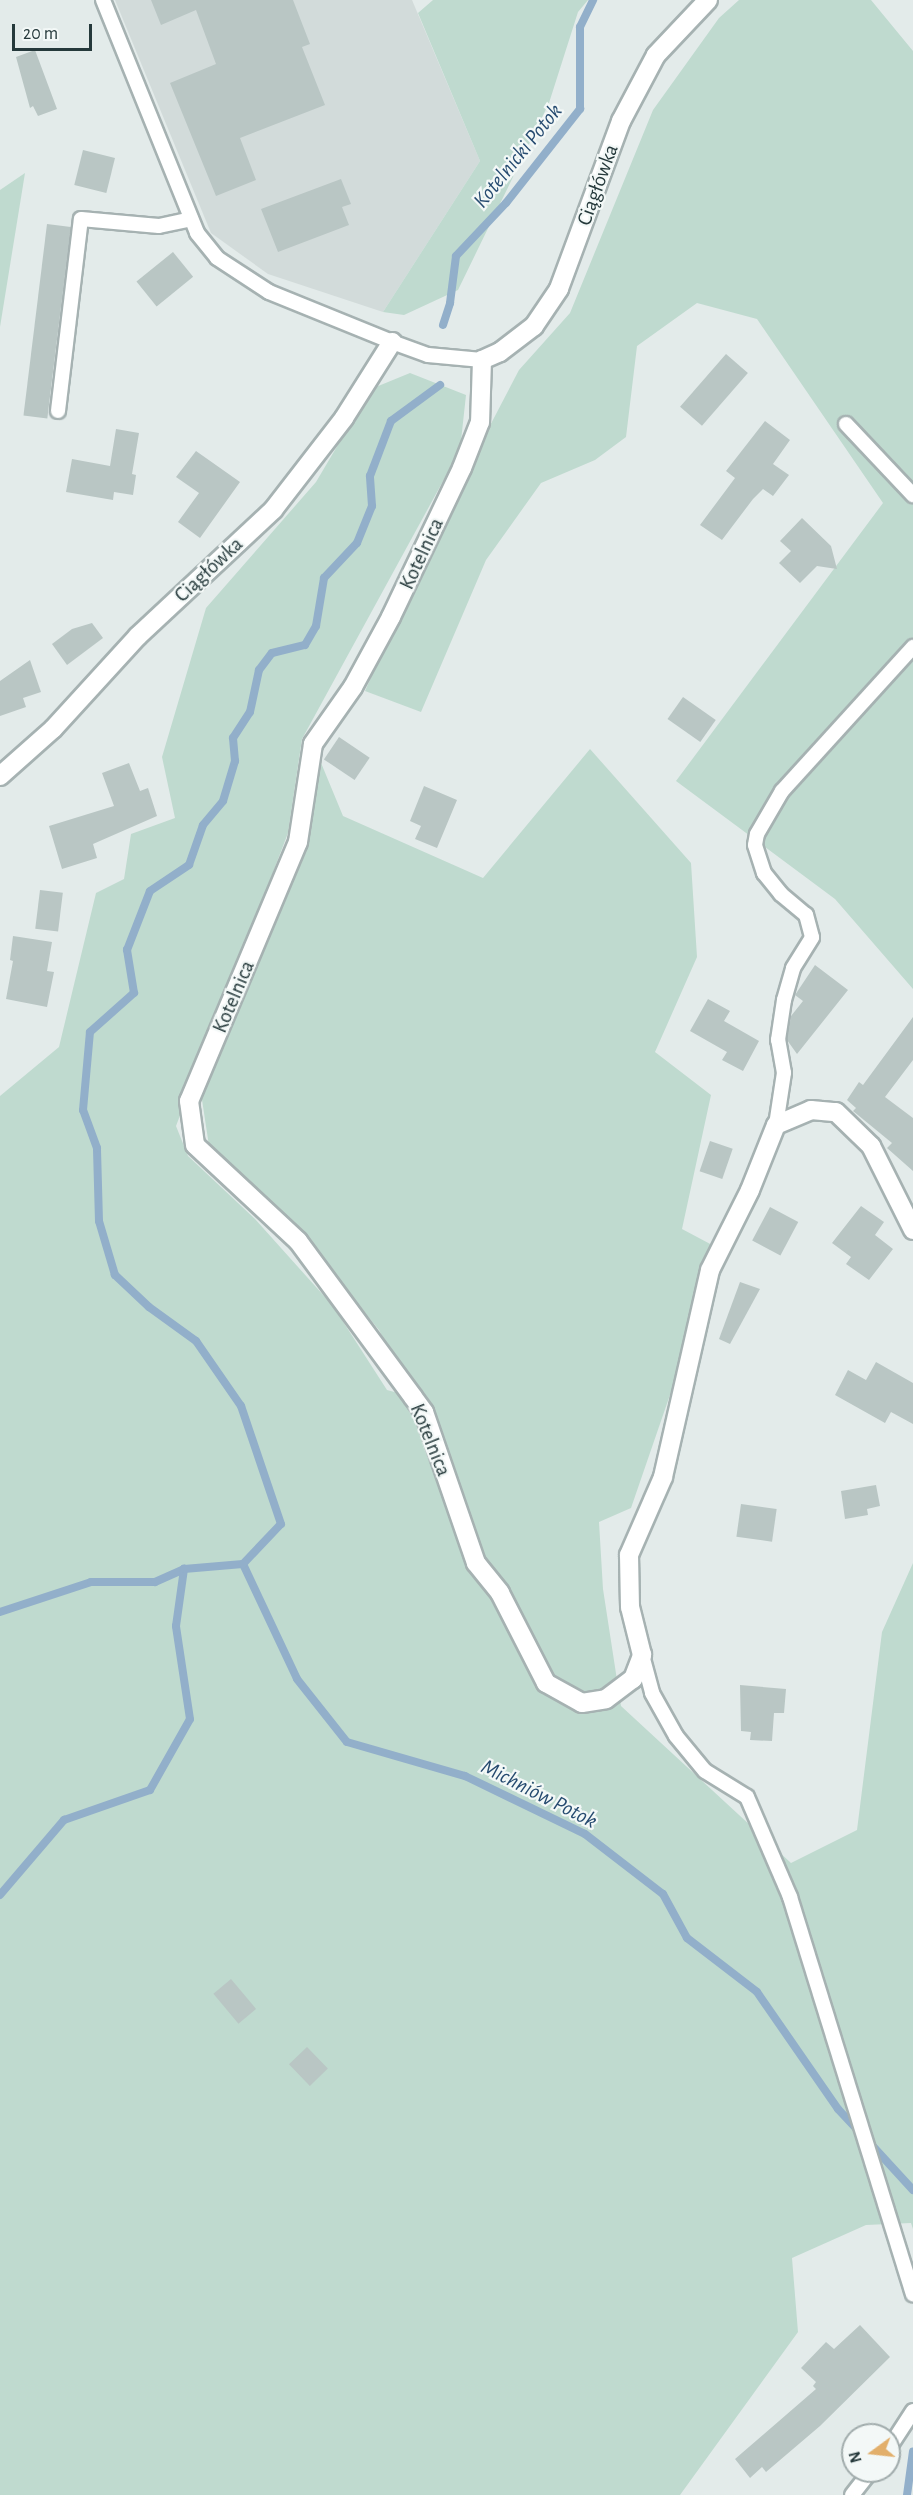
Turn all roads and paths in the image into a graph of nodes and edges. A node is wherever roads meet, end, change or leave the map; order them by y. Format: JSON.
{"nodes":[{"id":1,"x":103,"y":0,"type":"edge"},
{"id":2,"x":708,"y":0,"type":"edge"},
{"id":3,"x":191,"y":219,"type":"junction"},
{"id":4,"x":392,"y":342,"type":"junction"},
{"id":5,"x":482,"y":360,"type":"junction"},
{"id":6,"x":58,"y":411,"type":"dead end"},
{"id":7,"x":846,"y":424,"type":"dead end"},
{"id":8,"x":913,"y":495,"type":"edge"},
{"id":9,"x":913,"y":647,"type":"edge"},
{"id":10,"x":0,"y":776,"type":"edge"},
{"id":11,"x":776,"y":1125,"type":"junction"},
{"id":12,"x":913,"y":1230,"type":"edge"},
{"id":13,"x":642,"y":1655,"type":"junction"},
{"id":14,"x":913,"y":2294,"type":"edge"},
{"id":15,"x":913,"y":2411,"type":"edge"},
{"id":16,"x":901,"y":2430,"type":"edge"},
{"id":17,"x":862,"y":2483,"type":"edge"},
{"id":18,"x":852,"y":2495,"type":"edge"}],
"edges":[{"from":1,"to":3,"type":"lane"},
{"from":2,"to":5,"type":"street","name":"Ciągłówka"},
{"from":3,"to":4,"type":"lane"},
{"from":3,"to":6,"type":"lane"},
{"from":4,"to":5,"type":"lane"},
{"from":4,"to":10,"type":"street","name":"Ciągłówka"},
{"from":5,"to":13,"type":"street","name":"Kotelnica"},
{"from":7,"to":8,"type":"lane"},
{"from":9,"to":11,"type":"lane"},
{"from":11,"to":12,"type":"street"},
{"from":11,"to":13,"type":"street"},
{"from":13,"to":14,"type":"lane"},
{"from":15,"to":16,"type":"lane"},
{"from":17,"to":18,"type":"lane"}]}
